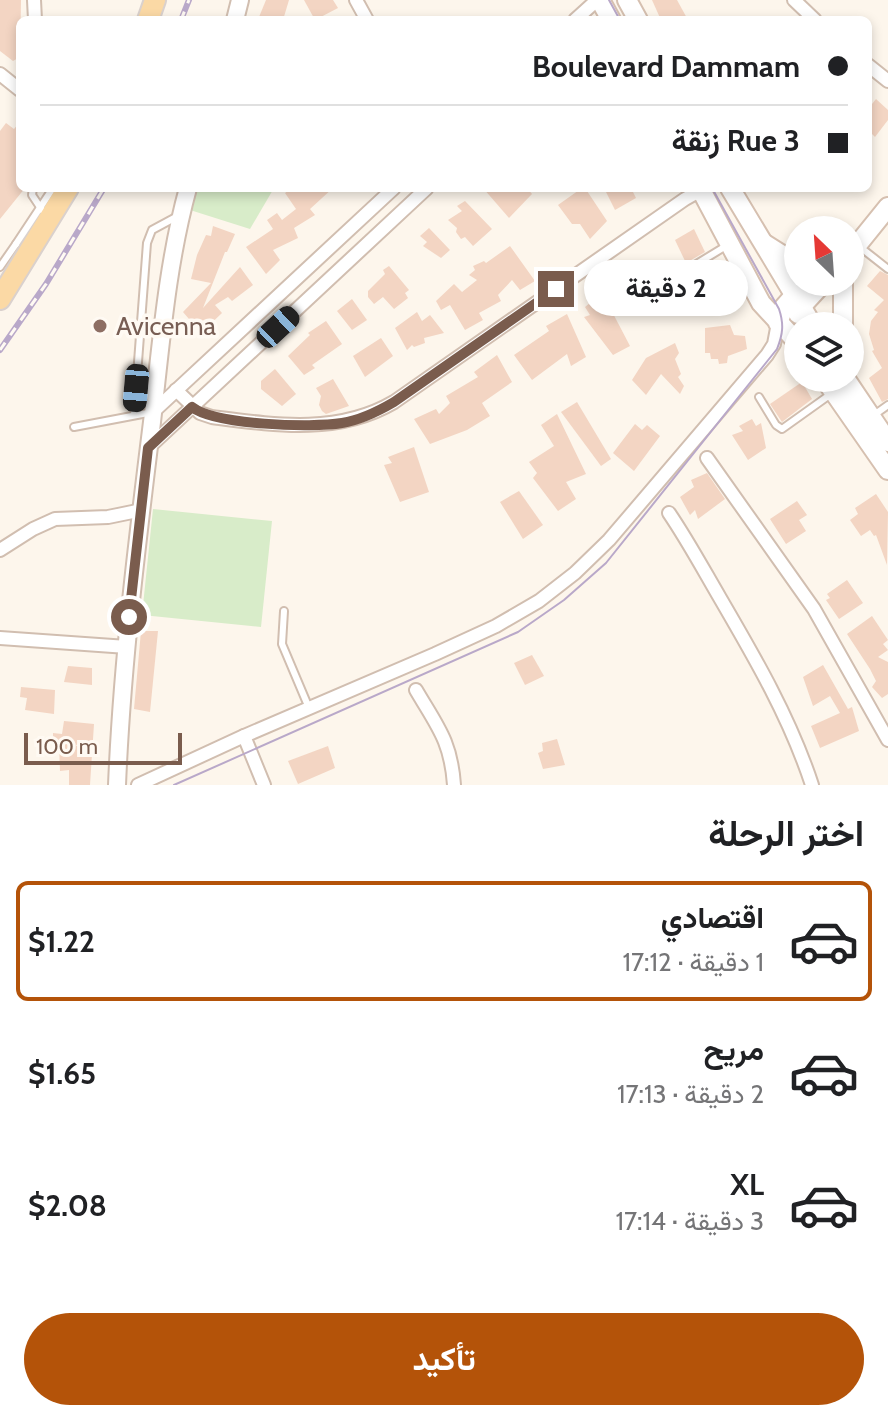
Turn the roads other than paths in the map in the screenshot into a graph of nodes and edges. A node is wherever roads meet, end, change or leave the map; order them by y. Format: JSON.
{"nodes":[{"id":1,"x":598,"y":0,"type":"edge"},
{"id":2,"x":794,"y":0,"type":"edge"},
{"id":3,"x":580,"y":16,"type":"edge"},
{"id":4,"x":811,"y":16,"type":"edge"},
{"id":5,"x":872,"y":68,"type":"edge"},
{"id":6,"x":0,"y":74,"type":"edge"},
{"id":7,"x":888,"y":81,"type":"edge"},
{"id":8,"x":16,"y":87,"type":"edge"},
{"id":9,"x":32,"y":192,"type":"edge"},
{"id":10,"x":52,"y":192,"type":"edge"},
{"id":11,"x":64,"y":192,"type":"edge"},
{"id":12,"x":187,"y":192,"type":"edge"},
{"id":13,"x":390,"y":192,"type":"edge"},
{"id":14,"x":423,"y":192,"type":"edge"},
{"id":15,"x":696,"y":192,"type":"edge"},
{"id":16,"x":703,"y":192,"type":"edge"},
{"id":17,"x":732,"y":192,"type":"edge"},
{"id":18,"x":888,"y":207,"type":"edge"},
{"id":19,"x":45,"y":213,"type":"junction"},
{"id":20,"x":181,"y":214,"type":"junction"},
{"id":21,"x":864,"y":235,"type":"edge"},
{"id":22,"x":761,"y":242,"type":"junction"},
{"id":23,"x":729,"y":244,"type":"junction"},
{"id":24,"x":23,"y":248,"type":"junction"},
{"id":25,"x":784,"y":256,"type":"edge"},
{"id":26,"x":864,"y":256,"type":"edge"},
{"id":27,"x":0,"y":267,"type":"edge"},
{"id":28,"x":888,"y":269,"type":"edge"},
{"id":29,"x":685,"y":271,"type":"dead end"},
{"id":30,"x":784,"y":273,"type":"edge"},
{"id":31,"x":0,"y":299,"type":"edge"},
{"id":32,"x":784,"y":328,"type":"edge"},
{"id":33,"x":784,"y":337,"type":"edge"},
{"id":34,"x":176,"y":390,"type":"junction"},
{"id":35,"x":828,"y":392,"type":"edge"},
{"id":36,"x":845,"y":392,"type":"edge"},
{"id":37,"x":849,"y":392,"type":"edge"},
{"id":38,"x":759,"y":397,"type":"dead end"},
{"id":39,"x":888,"y":405,"type":"edge"},
{"id":40,"x":192,"y":407,"type":"junction"},
{"id":41,"x":153,"y":412,"type":"junction"},
{"id":42,"x":134,"y":415,"type":"junction"},
{"id":43,"x":871,"y":417,"type":"junction"},
{"id":44,"x":74,"y":427,"type":"dead end"},
{"id":45,"x":888,"y":442,"type":"edge"},
{"id":46,"x":148,"y":448,"type":"junction"},
{"id":47,"x":707,"y":458,"type":"dead end"},
{"id":48,"x":888,"y":470,"type":"edge"},
{"id":49,"x":142,"y":510,"type":"junction"},
{"id":50,"x":669,"y":513,"type":"dead end"},
{"id":51,"x":0,"y":550,"type":"edge"},
{"id":52,"x":284,"y":611,"type":"dead end"},
{"id":53,"x":0,"y":638,"type":"edge"},
{"id":54,"x":127,"y":647,"type":"junction"},
{"id":55,"x":416,"y":690,"type":"dead end"},
{"id":56,"x":309,"y":708,"type":"junction"},
{"id":57,"x":244,"y":736,"type":"junction"},
{"id":58,"x":888,"y":740,"type":"edge"},
{"id":59,"x":117,"y":785,"type":"edge"},
{"id":60,"x":138,"y":785,"type":"edge"},
{"id":61,"x":264,"y":785,"type":"edge"},
{"id":62,"x":454,"y":785,"type":"edge"},
{"id":63,"x":812,"y":785,"type":"edge"}],
"edges":[{"from":1,"to":3,"type":"street"},
{"from":2,"to":4,"type":"street"},
{"from":5,"to":7,"type":"street"},
{"from":6,"to":8,"type":"street"},
{"from":9,"to":19,"type":"lane"},
{"from":10,"to":19,"type":"lane"},
{"from":11,"to":19,"type":"main road"},
{"from":12,"to":20,"type":"street"},
{"from":13,"to":34,"type":"street"},
{"from":14,"to":40,"type":"street"},
{"from":15,"to":40,"type":"street"},
{"from":16,"to":23,"type":"main road"},
{"from":17,"to":22,"type":"main road"},
{"from":18,"to":21,"type":"main road"},
{"from":19,"to":24,"type":"main road"},
{"from":20,"to":41,"type":"street"},
{"from":20,"to":42,"type":"lane"},
{"from":22,"to":25,"type":"main road"},
{"from":22,"to":30,"type":"main road"},
{"from":23,"to":29,"type":"lane"},
{"from":23,"to":32,"type":"main road"},
{"from":24,"to":27,"type":"lane"},
{"from":24,"to":31,"type":"main road"},
{"from":26,"to":28,"type":"lane"},
{"from":33,"to":56,"type":"street"},
{"from":34,"to":40,"type":"street"},
{"from":34,"to":41,"type":"street"},
{"from":35,"to":38,"type":"lane"},
{"from":36,"to":48,"type":"main road"},
{"from":37,"to":43,"type":"main road"},
{"from":39,"to":43,"type":"lane"},
{"from":40,"to":46,"type":"street"},
{"from":41,"to":42,"type":"lane"},
{"from":41,"to":46,"type":"street"},
{"from":42,"to":44,"type":"lane"},
{"from":43,"to":45,"type":"main road"},
{"from":46,"to":49,"type":"street"},
{"from":47,"to":58,"type":"street"},
{"from":49,"to":51,"type":"street"},
{"from":49,"to":54,"type":"street"},
{"from":50,"to":63,"type":"street"},
{"from":52,"to":56,"type":"lane"},
{"from":53,"to":54,"type":"street"},
{"from":54,"to":59,"type":"street"},
{"from":55,"to":62,"type":"street"},
{"from":56,"to":57,"type":"street"},
{"from":57,"to":60,"type":"street"},
{"from":57,"to":61,"type":"street"}]}
